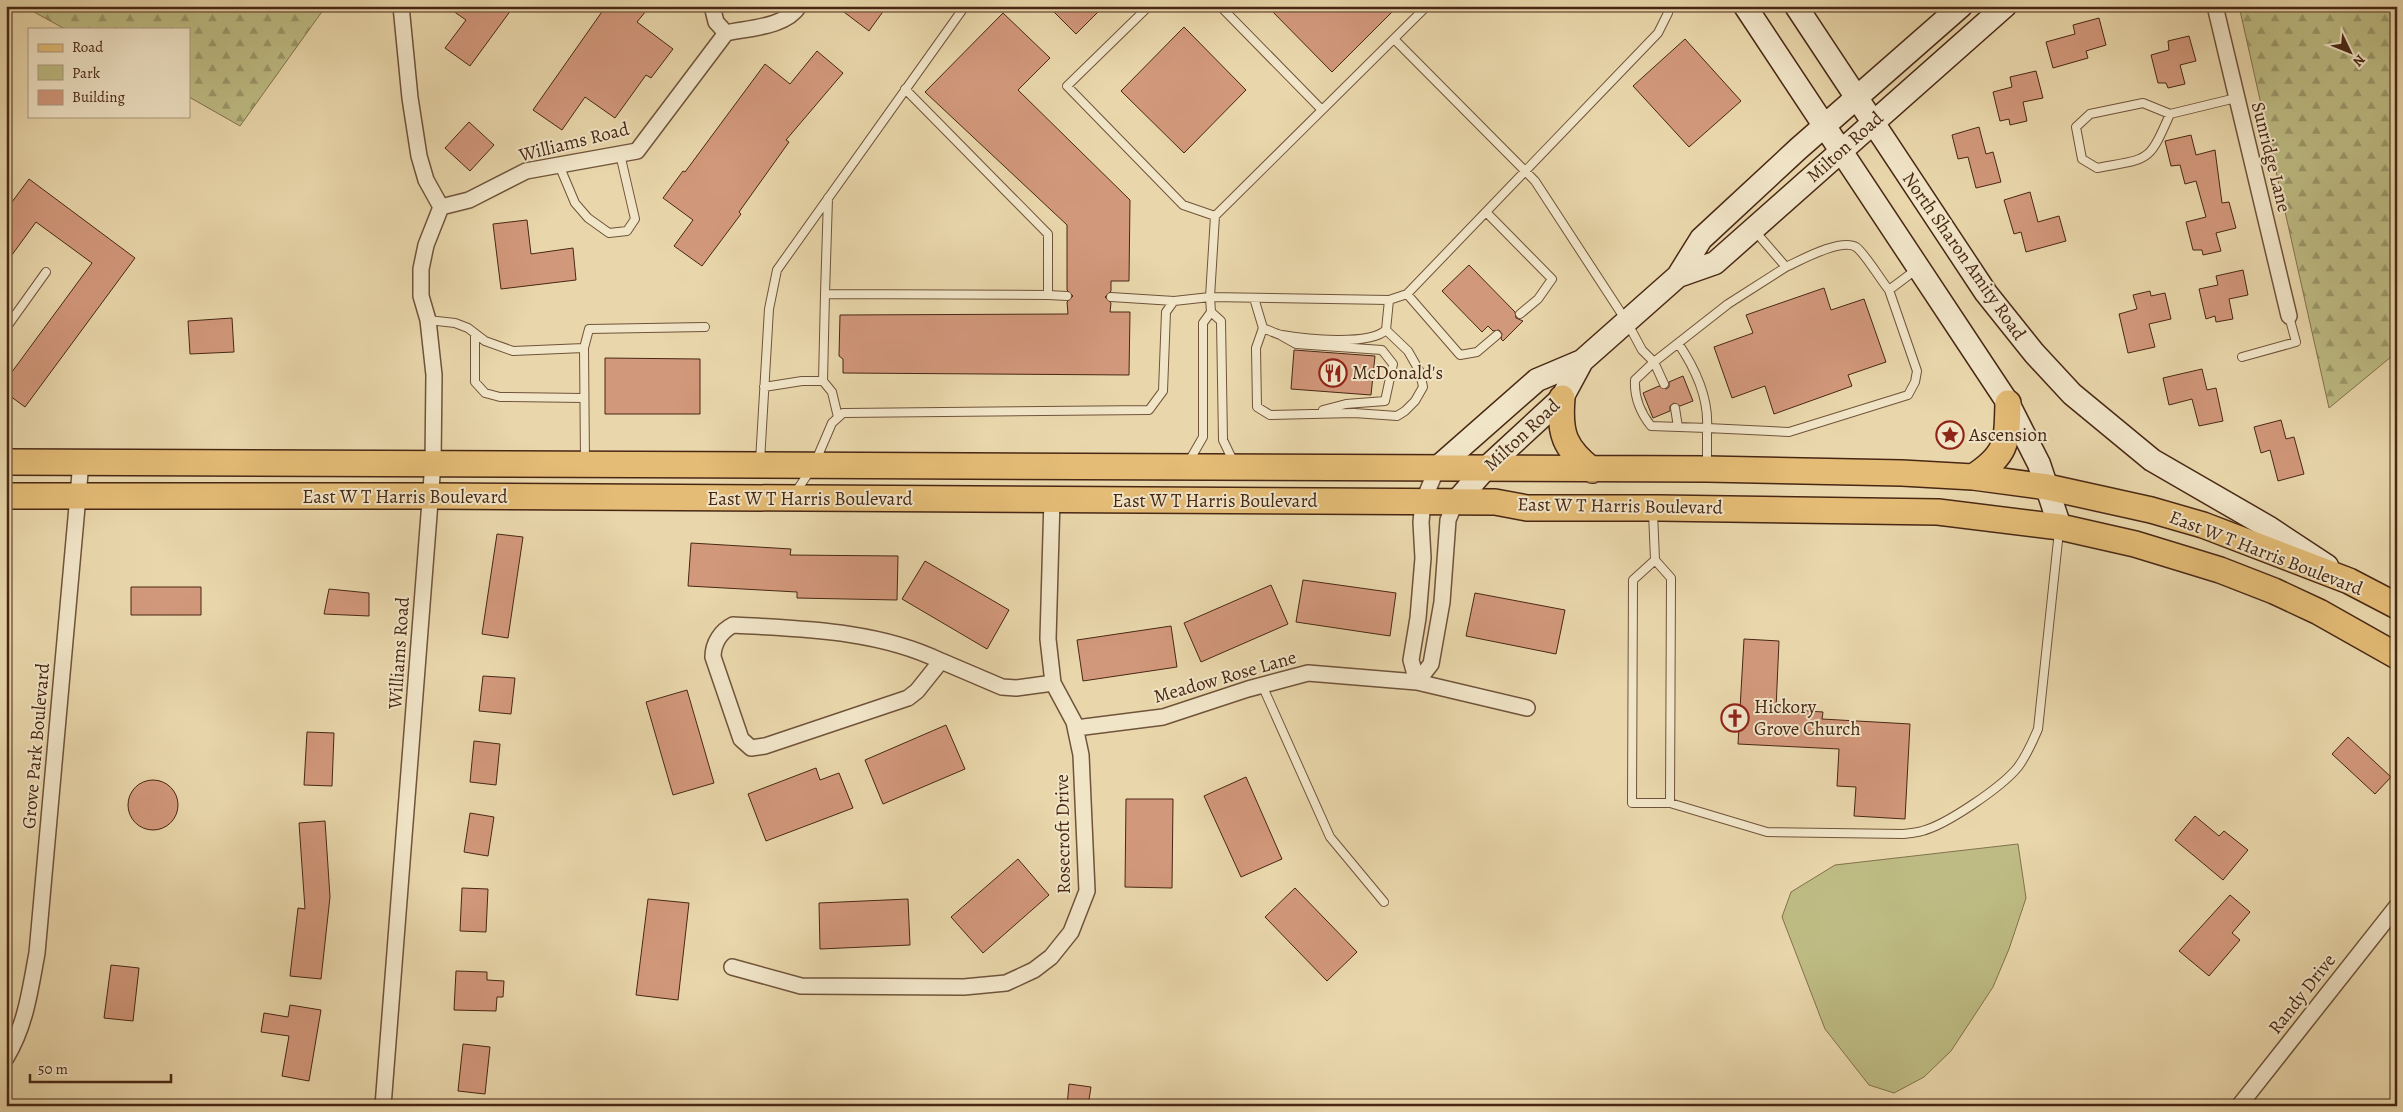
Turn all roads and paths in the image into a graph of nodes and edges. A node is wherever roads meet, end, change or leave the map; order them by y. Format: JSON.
{"nodes":[{"id":1,"x":401,"y":6,"type":"edge"},
{"id":2,"x":712,"y":6,"type":"edge"},
{"id":3,"x":799,"y":6,"type":"edge"},
{"id":4,"x":965,"y":6,"type":"edge"},
{"id":5,"x":1149,"y":6,"type":"edge"},
{"id":6,"x":1220,"y":6,"type":"edge"},
{"id":7,"x":1427,"y":6,"type":"edge"},
{"id":8,"x":1665,"y":6,"type":"edge"},
{"id":9,"x":1745,"y":6,"type":"edge"},
{"id":10,"x":1796,"y":6,"type":"edge"},
{"id":11,"x":1961,"y":6,"type":"edge"},
{"id":12,"x":2005,"y":6,"type":"edge"},
{"id":13,"x":2214,"y":6,"type":"edge"},
{"id":14,"x":726,"y":33,"type":"junction"},
{"id":15,"x":1394,"y":39,"type":"junction"},
{"id":16,"x":905,"y":90,"type":"junction"},
{"id":17,"x":1856,"y":97,"type":"junction"},
{"id":18,"x":2236,"y":98,"type":"junction"},
{"id":19,"x":1322,"y":110,"type":"junction"},
{"id":20,"x":2170,"y":114,"type":"junction"},
{"id":21,"x":1873,"y":122,"type":"junction"},
{"id":22,"x":1824,"y":126,"type":"junction"},
{"id":23,"x":1842,"y":150,"type":"junction"},
{"id":24,"x":620,"y":154,"type":"junction"},
{"id":25,"x":559,"y":165,"type":"junction"},
{"id":26,"x":1526,"y":170,"type":"junction"},
{"id":27,"x":828,"y":198,"type":"junction"},
{"id":28,"x":441,"y":207,"type":"junction"},
{"id":29,"x":1486,"y":212,"type":"junction"},
{"id":30,"x":1215,"y":216,"type":"junction"},
{"id":31,"x":1753,"y":229,"type":"junction"},
{"id":32,"x":1920,"y":266,"type":"junction"},
{"id":33,"x":1786,"y":267,"type":"junction"},
{"id":34,"x":46,"y":272,"type":"dead end"},
{"id":35,"x":1678,"y":276,"type":"junction"},
{"id":36,"x":1889,"y":290,"type":"junction"},
{"id":37,"x":825,"y":294,"type":"junction"},
{"id":38,"x":1408,"y":294,"type":"junction"},
{"id":39,"x":1048,"y":295,"type":"junction"},
{"id":40,"x":1067,"y":296,"type":"dead end"},
{"id":41,"x":1210,"y":297,"type":"junction"},
{"id":42,"x":1111,"y":298,"type":"dead end"},
{"id":43,"x":1254,"y":298,"type":"junction"},
{"id":44,"x":1388,"y":300,"type":"junction"},
{"id":45,"x":1174,"y":301,"type":"junction"},
{"id":46,"x":1211,"y":312,"type":"junction"},
{"id":47,"x":1520,"y":314,"type":"dead end"},
{"id":48,"x":2289,"y":316,"type":"joint"},
{"id":49,"x":428,"y":320,"type":"junction"},
{"id":50,"x":1627,"y":322,"type":"junction"},
{"id":51,"x":6,"y":328,"type":"edge"},
{"id":52,"x":705,"y":328,"type":"dead end"},
{"id":53,"x":1263,"y":328,"type":"junction"},
{"id":54,"x":1386,"y":330,"type":"junction"},
{"id":55,"x":475,"y":334,"type":"junction"},
{"id":56,"x":1280,"y":335,"type":"junction"},
{"id":57,"x":1497,"y":335,"type":"dead end"},
{"id":58,"x":1678,"y":343,"type":"junction"},
{"id":59,"x":584,"y":348,"type":"junction"},
{"id":60,"x":2242,"y":357,"type":"dead end"},
{"id":61,"x":1582,"y":361,"type":"junction"},
{"id":62,"x":1654,"y":362,"type":"junction"},
{"id":63,"x":823,"y":381,"type":"junction"},
{"id":64,"x":1664,"y":384,"type":"dead end"},
{"id":65,"x":764,"y":387,"type":"junction"},
{"id":66,"x":584,"y":398,"type":"junction"},
{"id":67,"x":1562,"y":398,"type":"junction"},
{"id":68,"x":2008,"y":403,"type":"junction"},
{"id":69,"x":1675,"y":408,"type":"dead end"},
{"id":70,"x":1312,"y":413,"type":"junction"},
{"id":71,"x":838,"y":417,"type":"junction"},
{"id":72,"x":1678,"y":427,"type":"junction"},
{"id":73,"x":1707,"y":428,"type":"junction"},
{"id":74,"x":6,"y":462,"type":"edge"},
{"id":75,"x":81,"y":462,"type":"junction"},
{"id":76,"x":433,"y":463,"type":"junction"},
{"id":77,"x":585,"y":464,"type":"junction"},
{"id":78,"x":760,"y":464,"type":"junction"},
{"id":79,"x":814,"y":465,"type":"junction"},
{"id":80,"x":1185,"y":467,"type":"junction"},
{"id":81,"x":1236,"y":467,"type":"junction"},
{"id":82,"x":1437,"y":468,"type":"junction"},
{"id":83,"x":1485,"y":469,"type":"junction"},
{"id":84,"x":1706,"y":469,"type":"junction"},
{"id":85,"x":1592,"y":470,"type":"junction"},
{"id":86,"x":1973,"y":476,"type":"junction"},
{"id":87,"x":2047,"y":487,"type":"junction"},
{"id":88,"x":78,"y":495,"type":"junction"},
{"id":89,"x":6,"y":496,"type":"edge"},
{"id":90,"x":431,"y":496,"type":"junction"},
{"id":91,"x":791,"y":498,"type":"junction"},
{"id":92,"x":1052,"y":499,"type":"junction"},
{"id":93,"x":1423,"y":502,"type":"junction"},
{"id":94,"x":1455,"y":503,"type":"junction"},
{"id":95,"x":1653,"y":508,"type":"junction"},
{"id":96,"x":2060,"y":527,"type":"junction"},
{"id":97,"x":1655,"y":560,"type":"junction"},
{"id":98,"x":2349,"y":581,"type":"junction"},
{"id":99,"x":2397,"y":606,"type":"edge"},
{"id":100,"x":2397,"y":656,"type":"edge"},
{"id":101,"x":941,"y":661,"type":"junction"},
{"id":102,"x":1417,"y":682,"type":"junction"},
{"id":103,"x":1053,"y":683,"type":"junction"},
{"id":104,"x":1262,"y":685,"type":"junction"},
{"id":105,"x":1527,"y":708,"type":"dead end"},
{"id":106,"x":1076,"y":728,"type":"junction"},
{"id":107,"x":1670,"y":803,"type":"junction"},
{"id":108,"x":1384,"y":902,"type":"dead end"},
{"id":109,"x":2397,"y":906,"type":"edge"},
{"id":110,"x":732,"y":968,"type":"dead end"},
{"id":111,"x":6,"y":1058,"type":"edge"},
{"id":112,"x":383,"y":1106,"type":"edge"},
{"id":113,"x":2240,"y":1106,"type":"edge"}],
"edges":[{"from":1,"to":28,"type":"street"},
{"from":2,"to":14,"type":"street"},
{"from":3,"to":14,"type":"street"},
{"from":4,"to":16,"type":"lane"},
{"from":5,"to":30,"type":"lane"},
{"from":6,"to":19,"type":"lane"},
{"from":7,"to":15,"type":"lane"},
{"from":8,"to":26,"type":"lane"},
{"from":9,"to":22,"type":"main road"},
{"from":10,"to":17,"type":"main road","name":"North Sharon Amity Road"},
{"from":11,"to":17,"type":"main road","name":"Milton Road"},
{"from":12,"to":21,"type":"main road","name":"Milton Road"},
{"from":13,"to":18,"type":"street","name":"Sunridge Lane"},
{"from":14,"to":24,"type":"street","name":"Williams Road"},
{"from":15,"to":19,"type":"lane"},
{"from":15,"to":26,"type":"lane"},
{"from":16,"to":27,"type":"lane"},
{"from":16,"to":39,"type":"lane"},
{"from":17,"to":21,"type":"main road","name":"North Sharon Amity Road"},
{"from":17,"to":22,"type":"main road","name":"Milton Road"},
{"from":18,"to":20,"type":"lane"},
{"from":18,"to":48,"type":"street","name":"Sunridge Lane"},
{"from":19,"to":30,"type":"lane"},
{"from":20,"to":20,"type":"lane"},
{"from":21,"to":23,"type":"main road","name":"Milton Road"},
{"from":21,"to":98,"type":"main road","name":"North Sharon Amity Road"},
{"from":22,"to":23,"type":"main road"},
{"from":22,"to":35,"type":"main road","name":"Milton Road"},
{"from":23,"to":31,"type":"main road","name":"Milton Road"},
{"from":23,"to":32,"type":"main road"},
{"from":24,"to":25,"type":"street","name":"Williams Road"},
{"from":24,"to":25,"type":"lane"},
{"from":25,"to":28,"type":"street","name":"Williams Road"},
{"from":26,"to":29,"type":"lane"},
{"from":26,"to":50,"type":"lane"},
{"from":27,"to":37,"type":"lane"},
{"from":27,"to":65,"type":"lane"},
{"from":28,"to":49,"type":"street","name":"Williams Road"},
{"from":29,"to":38,"type":"lane"},
{"from":29,"to":47,"type":"lane"},
{"from":30,"to":41,"type":"lane"},
{"from":31,"to":33,"type":"lane"},
{"from":31,"to":35,"type":"main road","name":"Milton Road"},
{"from":32,"to":36,"type":"lane"},
{"from":32,"to":68,"type":"main road"},
{"from":33,"to":36,"type":"lane"},
{"from":33,"to":58,"type":"lane"},
{"from":34,"to":51,"type":"lane"},
{"from":35,"to":50,"type":"main road","name":"Milton Road"},
{"from":36,"to":73,"type":"lane"},
{"from":37,"to":39,"type":"lane"},
{"from":37,"to":63,"type":"lane"},
{"from":38,"to":44,"type":"lane"},
{"from":38,"to":57,"type":"lane"},
{"from":39,"to":40,"type":"lane"},
{"from":41,"to":43,"type":"lane"},
{"from":41,"to":45,"type":"lane"},
{"from":41,"to":46,"type":"lane"},
{"from":42,"to":45,"type":"lane"},
{"from":43,"to":44,"type":"lane"},
{"from":43,"to":53,"type":"lane"},
{"from":44,"to":54,"type":"lane"},
{"from":45,"to":71,"type":"lane"},
{"from":46,"to":80,"type":"lane"},
{"from":46,"to":81,"type":"lane"},
{"from":48,"to":60,"type":"lane"},
{"from":49,"to":55,"type":"lane"},
{"from":49,"to":76,"type":"street","name":"Williams Road"},
{"from":50,"to":61,"type":"main road","name":"Milton Road"},
{"from":50,"to":62,"type":"lane"},
{"from":52,"to":59,"type":"lane"},
{"from":53,"to":56,"type":"lane"},
{"from":53,"to":70,"type":"lane"},
{"from":54,"to":56,"type":"lane"},
{"from":54,"to":70,"type":"lane"},
{"from":55,"to":59,"type":"lane"},
{"from":55,"to":66,"type":"lane"},
{"from":56,"to":70,"type":"lane"},
{"from":58,"to":62,"type":"lane"},
{"from":58,"to":73,"type":"lane"},
{"from":59,"to":66,"type":"lane"},
{"from":61,"to":67,"type":"main road","name":"Milton Road"},
{"from":61,"to":82,"type":"main road","name":"Milton Road"},
{"from":62,"to":64,"type":"lane"},
{"from":62,"to":72,"type":"lane"},
{"from":63,"to":65,"type":"lane"},
{"from":63,"to":71,"type":"lane"},
{"from":65,"to":78,"type":"lane"},
{"from":66,"to":77,"type":"lane"},
{"from":67,"to":83,"type":"main road","name":"Milton Road"},
{"from":67,"to":85,"type":"main road"},
{"from":68,"to":86,"type":"main road"},
{"from":68,"to":87,"type":"main road"},
{"from":69,"to":72,"type":"lane"},
{"from":71,"to":79,"type":"lane"},
{"from":72,"to":73,"type":"lane"},
{"from":73,"to":84,"type":"lane"},
{"from":74,"to":75,"type":"main road","name":"East W T Harris Boulevard"},
{"from":75,"to":76,"type":"main road","name":"East W T Harris Boulevard"},
{"from":75,"to":88,"type":"street","name":"Grove Park Boulevard"},
{"from":76,"to":77,"type":"main road","name":"East W T Harris Boulevard"},
{"from":76,"to":90,"type":"street","name":"Williams Road"},
{"from":77,"to":78,"type":"main road","name":"East W T Harris Boulevard"},
{"from":78,"to":79,"type":"main road","name":"East W T Harris Boulevard"},
{"from":79,"to":80,"type":"main road","name":"East W T Harris Boulevard"},
{"from":79,"to":91,"type":"lane"},
{"from":80,"to":81,"type":"main road","name":"East W T Harris Boulevard"},
{"from":81,"to":82,"type":"main road","name":"East W T Harris Boulevard"},
{"from":82,"to":83,"type":"main road","name":"East W T Harris Boulevard"},
{"from":82,"to":93,"type":"street"},
{"from":83,"to":85,"type":"main road","name":"East W T Harris Boulevard"},
{"from":83,"to":94,"type":"main road","name":"Milton Road"},
{"from":84,"to":85,"type":"main road","name":"East W T Harris Boulevard"},
{"from":84,"to":86,"type":"main road","name":"East W T Harris Boulevard"},
{"from":86,"to":87,"type":"main road","name":"East W T Harris Boulevard"},
{"from":87,"to":96,"type":"main road"},
{"from":87,"to":98,"type":"main road","name":"East W T Harris Boulevard"},
{"from":88,"to":89,"type":"main road","name":"East W T Harris Boulevard"},
{"from":88,"to":90,"type":"main road","name":"East W T Harris Boulevard"},
{"from":88,"to":111,"type":"street","name":"Grove Park Boulevard"},
{"from":90,"to":91,"type":"main road","name":"East W T Harris Boulevard"},
{"from":90,"to":112,"type":"street","name":"Williams Road"},
{"from":91,"to":92,"type":"main road","name":"East W T Harris Boulevard"},
{"from":92,"to":93,"type":"main road","name":"East W T Harris Boulevard"},
{"from":92,"to":103,"type":"street","name":"Rosecroft Drive"},
{"from":93,"to":94,"type":"main road","name":"East W T Harris Boulevard"},
{"from":93,"to":102,"type":"street"},
{"from":94,"to":95,"type":"main road","name":"East W T Harris Boulevard"},
{"from":94,"to":102,"type":"street"},
{"from":95,"to":96,"type":"main road","name":"East W T Harris Boulevard"},
{"from":95,"to":97,"type":"lane"},
{"from":96,"to":100,"type":"main road","name":"East W T Harris Boulevard"},
{"from":96,"to":107,"type":"lane"},
{"from":97,"to":107,"type":"lane"},
{"from":97,"to":107,"type":"lane"},
{"from":98,"to":99,"type":"main road","name":"East W T Harris Boulevard"},
{"from":101,"to":101,"type":"street"},
{"from":101,"to":103,"type":"street"},
{"from":102,"to":104,"type":"street","name":"Meadow Rose Lane"},
{"from":102,"to":105,"type":"street","name":"Meadow Rose Lane"},
{"from":103,"to":106,"type":"street","name":"Rosecroft Drive"},
{"from":104,"to":106,"type":"street","name":"Meadow Rose Lane"},
{"from":104,"to":108,"type":"lane"},
{"from":106,"to":110,"type":"street","name":"Rosecroft Drive"},
{"from":109,"to":113,"type":"street","name":"Randy Drive"}]}
